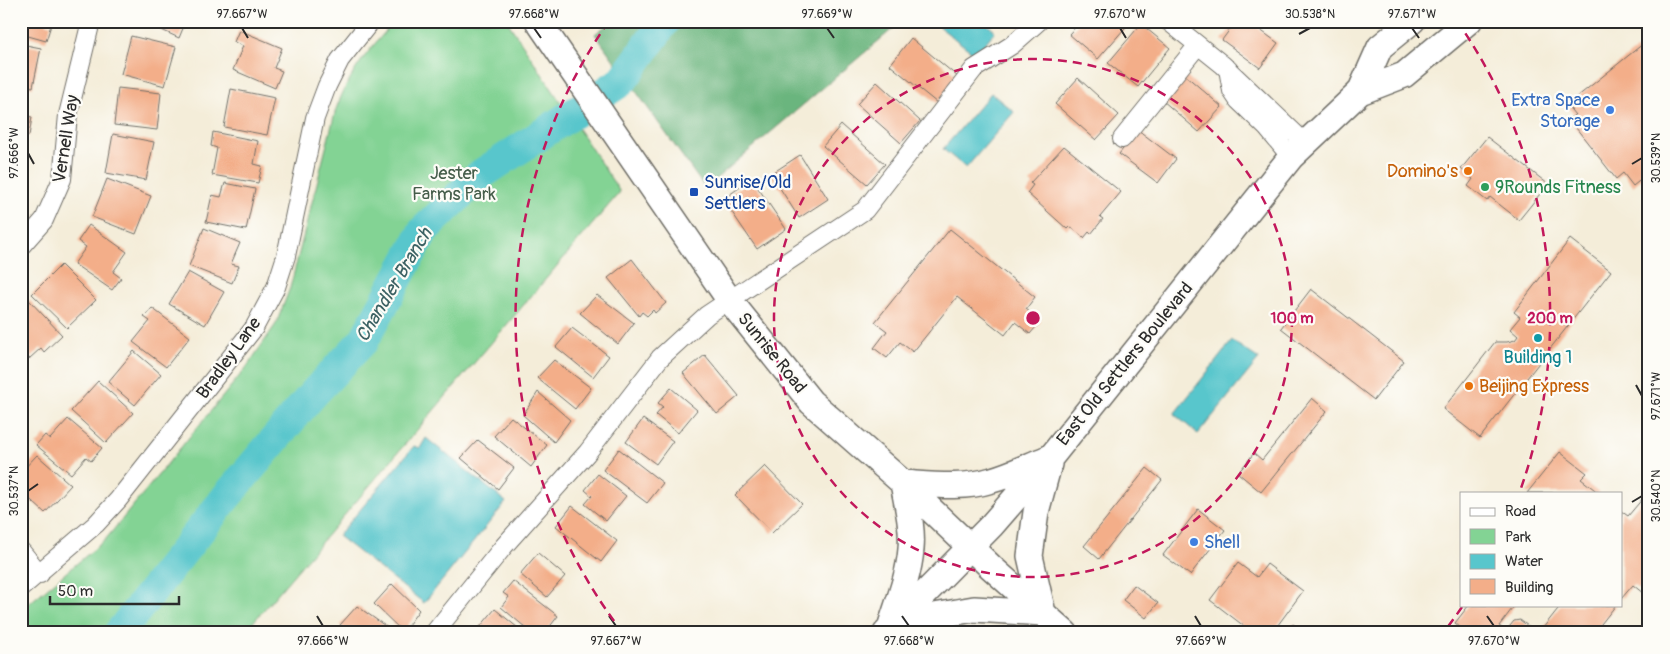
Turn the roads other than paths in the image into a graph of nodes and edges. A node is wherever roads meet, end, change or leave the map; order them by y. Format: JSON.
{"nodes":[{"id":1,"x":91,"y":21,"type":"edge"},
{"id":2,"x":371,"y":21,"type":"edge"},
{"id":3,"x":538,"y":21,"type":"edge"},
{"id":4,"x":1039,"y":21,"type":"edge"},
{"id":5,"x":1168,"y":21,"type":"edge"},
{"id":6,"x":1412,"y":21,"type":"edge"},
{"id":7,"x":1469,"y":21,"type":"edge"},
{"id":8,"x":1198,"y":45,"type":"junction"},
{"id":9,"x":1360,"y":92,"type":"junction"},
{"id":10,"x":1122,"y":139,"type":"dead end"},
{"id":11,"x":1299,"y":150,"type":"junction"},
{"id":12,"x":21,"y":246,"type":"edge"},
{"id":13,"x":730,"y":301,"type":"junction"},
{"id":14,"x":1051,"y":457,"type":"junction"},
{"id":15,"x":903,"y":483,"type":"junction"},
{"id":16,"x":970,"y":547,"type":"junction"},
{"id":17,"x":21,"y":551,"type":"edge"},
{"id":18,"x":40,"y":574,"type":"junction"},
{"id":19,"x":21,"y":588,"type":"edge"},
{"id":20,"x":1043,"y":613,"type":"junction"},
{"id":21,"x":888,"y":631,"type":"edge"},
{"id":22,"x":434,"y":633,"type":"edge"},
{"id":23,"x":1064,"y":633,"type":"edge"}],
"edges":[{"from":1,"to":12,"type":"street","name":"Vernell Way"},
{"from":2,"to":18,"type":"street","name":"Bradley Lane"},
{"from":3,"to":13,"type":"main road","name":"Sunrise Road"},
{"from":4,"to":13,"type":"street"},
{"from":5,"to":8,"type":"street"},
{"from":6,"to":9,"type":"main road","name":"East Old Settlers Boulevard"},
{"from":7,"to":9,"type":"main road","name":"East Old Settlers Boulevard"},
{"from":8,"to":10,"type":"street"},
{"from":8,"to":11,"type":"street"},
{"from":9,"to":11,"type":"main road","name":"East Old Settlers Boulevard"},
{"from":11,"to":14,"type":"main road","name":"East Old Settlers Boulevard"},
{"from":13,"to":15,"type":"main road","name":"Sunrise Road"},
{"from":13,"to":22,"type":"street"},
{"from":14,"to":15,"type":"main road"},
{"from":14,"to":16,"type":"main road","name":"East Old Settlers Boulevard"},
{"from":14,"to":20,"type":"main road"},
{"from":15,"to":16,"type":"main road","name":"Sunrise Road"},
{"from":15,"to":21,"type":"main road"},
{"from":16,"to":20,"type":"main road","name":"Sunrise Road"},
{"from":16,"to":21,"type":"main road","name":"East Old Settlers Boulevard"},
{"from":17,"to":18,"type":"street"},
{"from":18,"to":19,"type":"street","name":"Bradley Lane"},
{"from":20,"to":21,"type":"main road"},
{"from":20,"to":23,"type":"main road","name":"Sunrise Road"}]}
